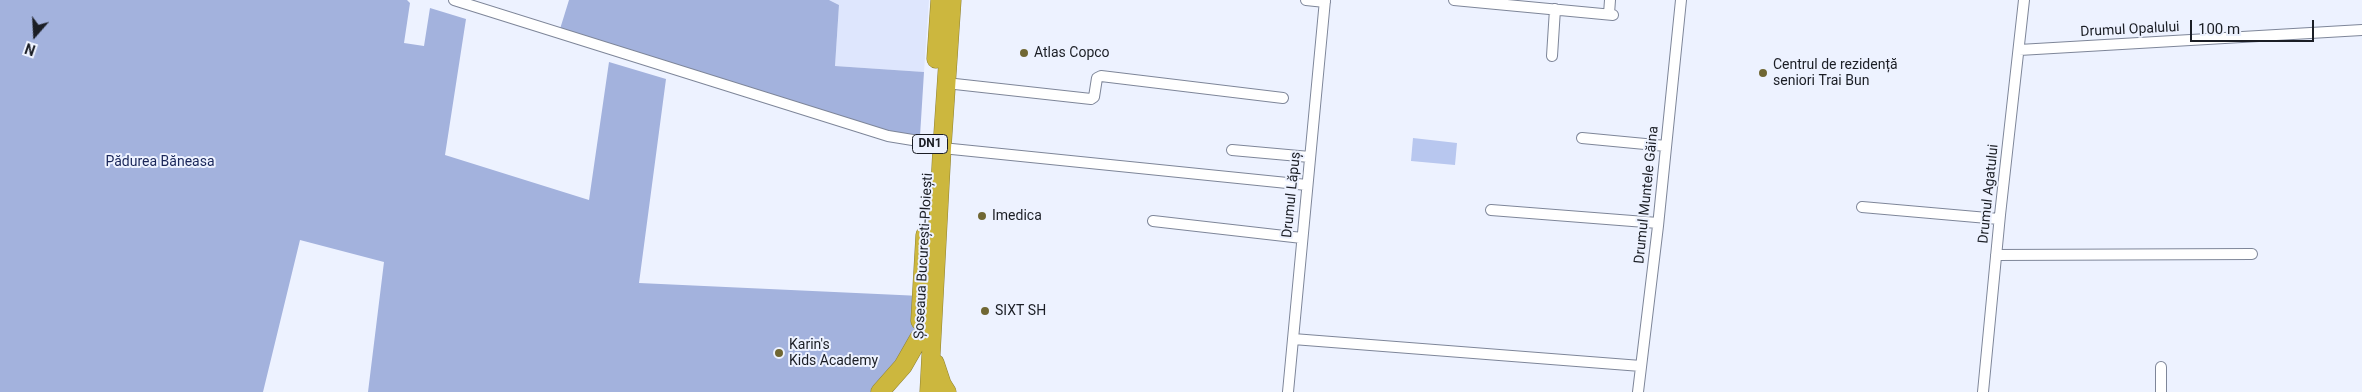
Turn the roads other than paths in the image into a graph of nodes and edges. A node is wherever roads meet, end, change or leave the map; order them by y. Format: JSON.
{"nodes":[{"id":1,"x":454,"y":0,"type":"edge"},
{"id":2,"x":940,"y":0,"type":"edge"},
{"id":3,"x":952,"y":0,"type":"edge"},
{"id":4,"x":1306,"y":0,"type":"edge"},
{"id":5,"x":1454,"y":0,"type":"edge"},
{"id":6,"x":1610,"y":0,"type":"edge"},
{"id":7,"x":1681,"y":0,"type":"edge"},
{"id":8,"x":2024,"y":0,"type":"edge"},
{"id":9,"x":1325,"y":1,"type":"edge"},
{"id":10,"x":1541,"y":4,"type":"edge"},
{"id":11,"x":1555,"y":9,"type":"junction"},
{"id":12,"x":2362,"y":30,"type":"edge"},
{"id":13,"x":2019,"y":50,"type":"junction"},
{"id":14,"x":1552,"y":56,"type":"dead end"},
{"id":15,"x":946,"y":83,"type":"junction"},
{"id":16,"x":1283,"y":98,"type":"dead end"},
{"id":17,"x":1582,"y":138,"type":"dead end"},
{"id":18,"x":936,"y":146,"type":"junction"},
{"id":19,"x":1666,"y":146,"type":"junction"},
{"id":20,"x":1232,"y":150,"type":"dead end"},
{"id":21,"x":1310,"y":157,"type":"junction"},
{"id":22,"x":1307,"y":186,"type":"junction"},
{"id":23,"x":1862,"y":207,"type":"dead end"},
{"id":24,"x":1491,"y":210,"type":"dead end"},
{"id":25,"x":1999,"y":219,"type":"junction"},
{"id":26,"x":1152,"y":221,"type":"dead end"},
{"id":27,"x":1658,"y":223,"type":"junction"},
{"id":28,"x":1302,"y":238,"type":"junction"},
{"id":29,"x":1996,"y":254,"type":"junction"},
{"id":30,"x":2252,"y":254,"type":"dead end"},
{"id":31,"x":1293,"y":338,"type":"junction"},
{"id":32,"x":925,"y":341,"type":"junction"},
{"id":33,"x":1641,"y":366,"type":"junction"},
{"id":34,"x":2161,"y":367,"type":"dead end"},
{"id":35,"x":880,"y":392,"type":"edge"},
{"id":36,"x":918,"y":392,"type":"edge"},
{"id":37,"x":930,"y":392,"type":"edge"},
{"id":38,"x":947,"y":392,"type":"edge"},
{"id":39,"x":1288,"y":392,"type":"edge"},
{"id":40,"x":1638,"y":392,"type":"edge"},
{"id":41,"x":1984,"y":392,"type":"edge"},
{"id":42,"x":2161,"y":392,"type":"edge"}],
"edges":[{"from":1,"to":18,"type":"street"},
{"from":2,"to":18,"type":"highway","name":"Șoseaua București-Ploiești","number":"DN1"},
{"from":3,"to":15,"type":"highway","name":"Șoseaua București-Ploiești","number":"DN1"},
{"from":4,"to":9,"type":"street"},
{"from":5,"to":10,"type":"street"},
{"from":6,"to":11,"type":"street"},
{"from":7,"to":19,"type":"street","name":"Drumul Muntele Găina"},
{"from":8,"to":13,"type":"street","name":"Drumul Agatului"},
{"from":9,"to":21,"type":"street","name":"Drumul Lăpuș"},
{"from":10,"to":11,"type":"street"},
{"from":11,"to":14,"type":"street"},
{"from":12,"to":13,"type":"street","name":"Drumul Opalului"},
{"from":13,"to":25,"type":"street","name":"Drumul Agatului"},
{"from":15,"to":16,"type":"street"},
{"from":15,"to":18,"type":"highway","name":"Șoseaua București-Ploiești","number":"DN1"},
{"from":17,"to":19,"type":"street"},
{"from":18,"to":22,"type":"street"},
{"from":18,"to":32,"type":"highway","name":"Șoseaua București-Ploiești","number":"DN1"},
{"from":19,"to":27,"type":"street","name":"Drumul Muntele Găina"},
{"from":20,"to":21,"type":"street"},
{"from":21,"to":22,"type":"street","name":"Drumul Lăpuș"},
{"from":22,"to":28,"type":"street","name":"Drumul Lăpuș"},
{"from":23,"to":25,"type":"street"},
{"from":24,"to":27,"type":"street"},
{"from":25,"to":29,"type":"street","name":"Drumul Agatului"},
{"from":26,"to":28,"type":"street"},
{"from":27,"to":33,"type":"street","name":"Drumul Muntele Găina"},
{"from":28,"to":31,"type":"street","name":"Drumul Lăpuș"},
{"from":29,"to":30,"type":"street"},
{"from":29,"to":41,"type":"street","name":"Drumul Agatului"},
{"from":31,"to":33,"type":"street"},
{"from":31,"to":39,"type":"street","name":"Drumul Lăpuș"},
{"from":32,"to":35,"type":"highway"},
{"from":32,"to":36,"type":"highway","name":"Șoseaua București-Ploiești","number":"DN1"},
{"from":32,"to":37,"type":"highway","name":"Șoseaua București-Ploiești","number":"DN1"},
{"from":32,"to":38,"type":"highway"},
{"from":33,"to":40,"type":"street","name":"Drumul Muntele Găina"},
{"from":34,"to":42,"type":"street"}]}
